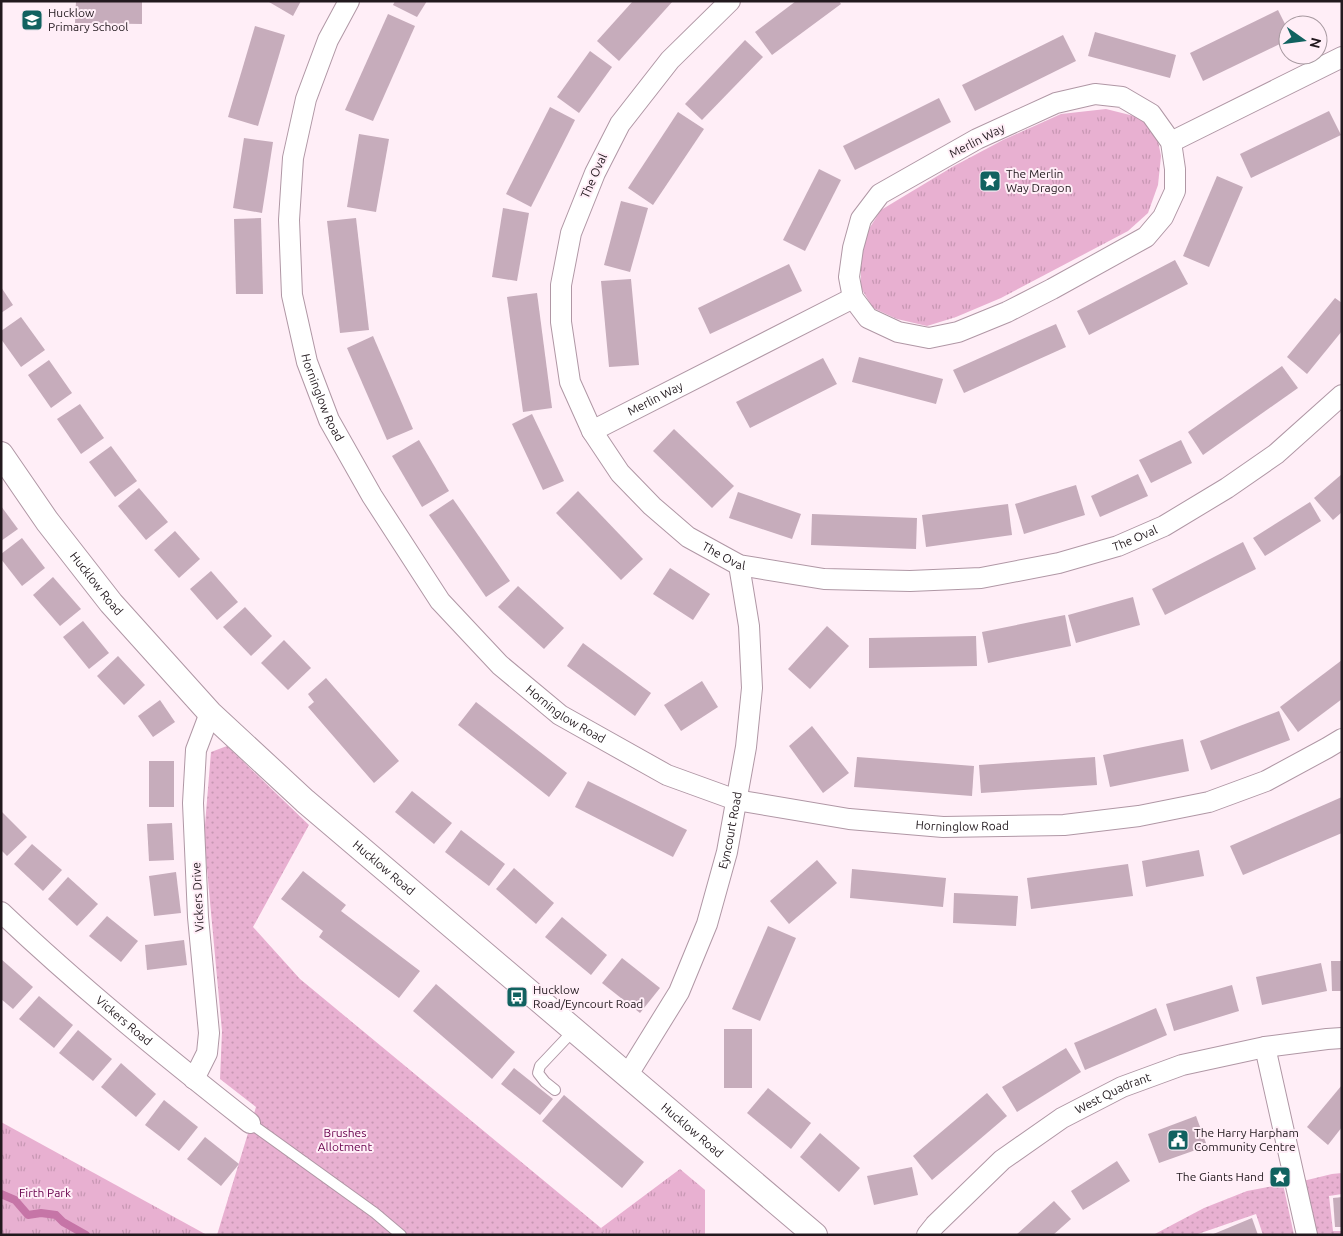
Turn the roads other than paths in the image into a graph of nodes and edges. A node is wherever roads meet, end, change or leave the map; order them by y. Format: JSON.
{"nodes":[{"id":1,"x":349,"y":1,"type":"edge"},
{"id":2,"x":730,"y":1,"type":"edge"},
{"id":3,"x":1342,"y":57,"type":"edge"},
{"id":4,"x":1171,"y":142,"type":"junction"},
{"id":5,"x":853,"y":298,"type":"junction"},
{"id":6,"x":1342,"y":395,"type":"edge"},
{"id":7,"x":592,"y":431,"type":"junction"},
{"id":8,"x":1,"y":454,"type":"edge"},
{"id":9,"x":739,"y":565,"type":"junction"},
{"id":10,"x":210,"y":713,"type":"junction"},
{"id":11,"x":1342,"y":739,"type":"edge"},
{"id":12,"x":736,"y":800,"type":"junction"},
{"id":13,"x":1,"y":912,"type":"edge"},
{"id":14,"x":574,"y":1030,"type":"junction"},
{"id":15,"x":1342,"y":1038,"type":"edge"},
{"id":16,"x":1265,"y":1048,"type":"junction"},
{"id":17,"x":627,"y":1076,"type":"junction"},
{"id":18,"x":194,"y":1079,"type":"junction"},
{"id":19,"x":555,"y":1090,"type":"dead end"},
{"id":20,"x":250,"y":1123,"type":"joint"},
{"id":21,"x":401,"y":1235,"type":"edge"},
{"id":22,"x":814,"y":1235,"type":"edge"},
{"id":23,"x":927,"y":1235,"type":"edge"},
{"id":24,"x":1307,"y":1235,"type":"edge"}],
"edges":[{"from":1,"to":12,"type":"street","name":"Horninglow Road"},
{"from":2,"to":7,"type":"street","name":"The Oval"},
{"from":3,"to":4,"type":"street"},
{"from":4,"to":5,"type":"street","name":"Merlin Way"},
{"from":4,"to":5,"type":"street","name":"Merlin Way"},
{"from":5,"to":7,"type":"street","name":"Merlin Way"},
{"from":6,"to":9,"type":"street","name":"The Oval"},
{"from":7,"to":9,"type":"street","name":"The Oval"},
{"from":8,"to":10,"type":"street","name":"Hucklow Road"},
{"from":9,"to":12,"type":"street","name":"Eyncourt Road"},
{"from":10,"to":14,"type":"street","name":"Hucklow Road"},
{"from":10,"to":18,"type":"street","name":"Vickers Drive"},
{"from":11,"to":12,"type":"street","name":"Horninglow Road"},
{"from":12,"to":17,"type":"street","name":"Eyncourt Road"},
{"from":13,"to":18,"type":"street","name":"Vickers Road"},
{"from":14,"to":17,"type":"street","name":"Hucklow Road"},
{"from":14,"to":19,"type":"lane"},
{"from":15,"to":16,"type":"street","name":"West Quadrant"},
{"from":16,"to":23,"type":"street","name":"West Quadrant"},
{"from":16,"to":24,"type":"street"},
{"from":17,"to":22,"type":"street","name":"Hucklow Road"},
{"from":18,"to":20,"type":"street","name":"Vickers Road"},
{"from":20,"to":21,"type":"lane"}]}
